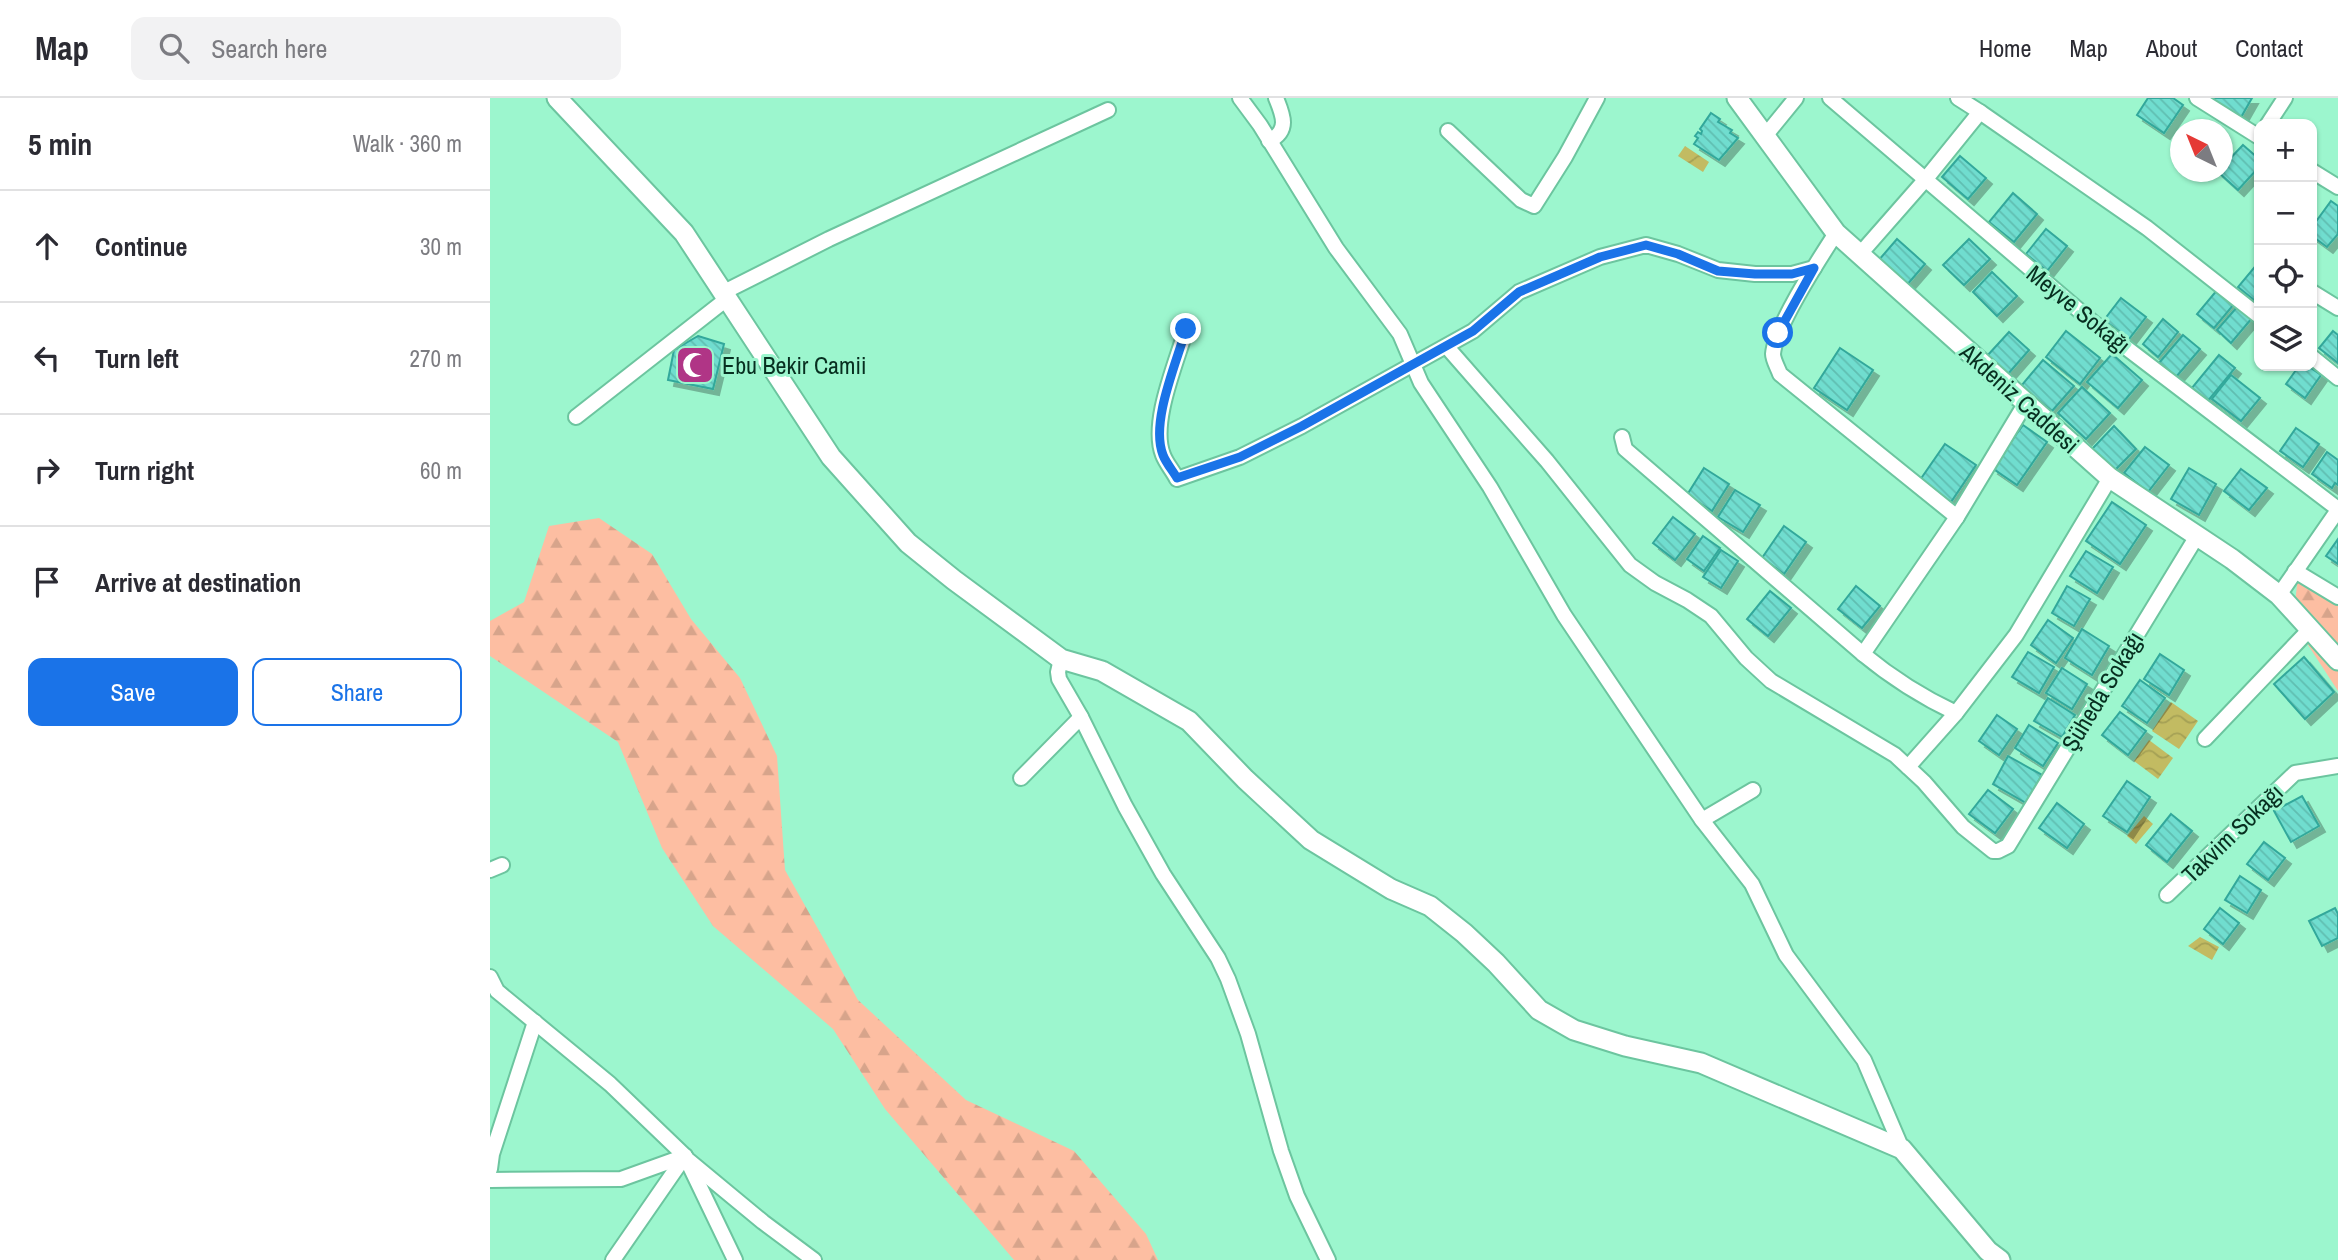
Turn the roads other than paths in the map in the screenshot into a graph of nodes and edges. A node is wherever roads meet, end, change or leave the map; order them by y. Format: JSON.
{"nodes":[{"id":1,"x":557,"y":98,"type":"edge"},
{"id":2,"x":1240,"y":98,"type":"edge"},
{"id":3,"x":1276,"y":98,"type":"edge"},
{"id":4,"x":1597,"y":98,"type":"edge"},
{"id":5,"x":1737,"y":98,"type":"edge"},
{"id":6,"x":1796,"y":98,"type":"edge"},
{"id":7,"x":1830,"y":98,"type":"edge"},
{"id":8,"x":1958,"y":98,"type":"edge"},
{"id":9,"x":2197,"y":98,"type":"edge"},
{"id":10,"x":2285,"y":98,"type":"edge"},
{"id":11,"x":1108,"y":110,"type":"dead end"},
{"id":12,"x":1980,"y":112,"type":"junction"},
{"id":13,"x":2271,"y":119,"type":"edge"},
{"id":14,"x":1448,"y":131,"type":"dead end"},
{"id":15,"x":2254,"y":134,"type":"edge"},
{"id":16,"x":1765,"y":136,"type":"junction"},
{"id":17,"x":1269,"y":141,"type":"junction"},
{"id":18,"x":2317,"y":174,"type":"edge"},
{"id":19,"x":1925,"y":180,"type":"junction"},
{"id":20,"x":2338,"y":187,"type":"edge"},
{"id":21,"x":1836,"y":233,"type":"junction"},
{"id":22,"x":1860,"y":254,"type":"junction"},
{"id":23,"x":1814,"y":268,"type":"junction"},
{"id":24,"x":726,"y":295,"type":"junction"},
{"id":25,"x":2317,"y":295,"type":"edge"},
{"id":26,"x":2338,"y":308,"type":"edge"},
{"id":27,"x":2254,"y":312,"type":"edge"},
{"id":28,"x":1186,"y":329,"type":"dead end"},
{"id":29,"x":1447,"y":347,"type":"junction"},
{"id":30,"x":2317,"y":361,"type":"edge"},
{"id":31,"x":1414,"y":366,"type":"junction"},
{"id":32,"x":2338,"y":377,"type":"edge"},
{"id":33,"x":2025,"y":404,"type":"junction"},
{"id":34,"x":576,"y":417,"type":"dead end"},
{"id":35,"x":1622,"y":437,"type":"dead end"},
{"id":36,"x":2110,"y":478,"type":"junction"},
{"id":37,"x":2338,"y":509,"type":"edge"},
{"id":38,"x":1957,"y":517,"type":"junction"},
{"id":39,"x":2197,"y":536,"type":"junction"},
{"id":40,"x":2295,"y":571,"type":"junction"},
{"id":41,"x":2279,"y":595,"type":"junction"},
{"id":42,"x":2338,"y":597,"type":"edge"},
{"id":43,"x":2310,"y":629,"type":"junction"},
{"id":44,"x":1863,"y":654,"type":"junction"},
{"id":45,"x":1061,"y":659,"type":"junction"},
{"id":46,"x":2338,"y":660,"type":"edge"},
{"id":47,"x":1956,"y":713,"type":"junction"},
{"id":48,"x":1082,"y":717,"type":"junction"},
{"id":49,"x":2205,"y":739,"type":"dead end"},
{"id":50,"x":1908,"y":766,"type":"junction"},
{"id":51,"x":2338,"y":766,"type":"edge"},
{"id":52,"x":1021,"y":778,"type":"dead end"},
{"id":53,"x":1753,"y":790,"type":"dead end"},
{"id":54,"x":1702,"y":820,"type":"junction"},
{"id":55,"x":2167,"y":895,"type":"dead end"},
{"id":56,"x":490,"y":977,"type":"edge"},
{"id":57,"x":535,"y":1022,"type":"junction"},
{"id":58,"x":1902,"y":1149,"type":"junction"},
{"id":59,"x":685,"y":1156,"type":"junction"},
{"id":60,"x":490,"y":1169,"type":"edge"},
{"id":61,"x":490,"y":1180,"type":"edge"},
{"id":62,"x":613,"y":1260,"type":"edge"},
{"id":63,"x":734,"y":1260,"type":"edge"},
{"id":64,"x":814,"y":1260,"type":"edge"},
{"id":65,"x":1328,"y":1260,"type":"edge"},
{"id":66,"x":2000,"y":1260,"type":"edge"}],
"edges":[{"from":1,"to":24,"type":"street"},
{"from":2,"to":17,"type":"street"},
{"from":3,"to":17,"type":"street"},
{"from":4,"to":14,"type":"street"},
{"from":5,"to":16,"type":"street","name":"Akdeniz Caddesi"},
{"from":6,"to":16,"type":"street"},
{"from":7,"to":19,"type":"street","name":"Meyve Sokağı"},
{"from":8,"to":12,"type":"street"},
{"from":9,"to":15,"type":"street"},
{"from":10,"to":13,"type":"street"},
{"from":11,"to":24,"type":"street"},
{"from":12,"to":19,"type":"street"},
{"from":12,"to":27,"type":"street"},
{"from":16,"to":21,"type":"street","name":"Akdeniz Caddesi"},
{"from":17,"to":31,"type":"street"},
{"from":18,"to":20,"type":"street"},
{"from":19,"to":22,"type":"street"},
{"from":19,"to":37,"type":"street","name":"Meyve Sokağı"},
{"from":21,"to":22,"type":"street","name":"Akdeniz Caddesi"},
{"from":21,"to":23,"type":"street"},
{"from":22,"to":33,"type":"street","name":"Akdeniz Caddesi"},
{"from":23,"to":29,"type":"street"},
{"from":23,"to":38,"type":"street"},
{"from":24,"to":34,"type":"street"},
{"from":24,"to":45,"type":"street"},
{"from":25,"to":26,"type":"street"},
{"from":28,"to":31,"type":"street"},
{"from":29,"to":31,"type":"street"},
{"from":29,"to":50,"type":"street"},
{"from":30,"to":32,"type":"street"},
{"from":31,"to":54,"type":"street"},
{"from":33,"to":36,"type":"street","name":"Akdeniz Caddesi"},
{"from":33,"to":38,"type":"street"},
{"from":35,"to":44,"type":"street"},
{"from":36,"to":39,"type":"street","name":"Akdeniz Caddesi"},
{"from":36,"to":47,"type":"street"},
{"from":37,"to":40,"type":"street"},
{"from":38,"to":44,"type":"street"},
{"from":39,"to":41,"type":"street","name":"Akdeniz Caddesi"},
{"from":39,"to":50,"type":"street","name":"Şüheda Sokağı"},
{"from":40,"to":41,"type":"street"},
{"from":40,"to":42,"type":"street"},
{"from":41,"to":43,"type":"street","name":"Akdeniz Caddesi"},
{"from":43,"to":46,"type":"street","name":"Akdeniz Caddesi"},
{"from":43,"to":49,"type":"street"},
{"from":44,"to":47,"type":"street"},
{"from":45,"to":48,"type":"street"},
{"from":45,"to":58,"type":"street"},
{"from":47,"to":50,"type":"street"},
{"from":48,"to":52,"type":"street"},
{"from":48,"to":65,"type":"street"},
{"from":51,"to":55,"type":"street","name":"Takvim Sokağı"},
{"from":53,"to":54,"type":"street"},
{"from":54,"to":58,"type":"street"},
{"from":56,"to":57,"type":"street"},
{"from":57,"to":59,"type":"street"},
{"from":57,"to":60,"type":"street"},
{"from":58,"to":66,"type":"street"},
{"from":59,"to":61,"type":"street"},
{"from":59,"to":62,"type":"street"},
{"from":59,"to":63,"type":"street"},
{"from":59,"to":64,"type":"street"}]}
